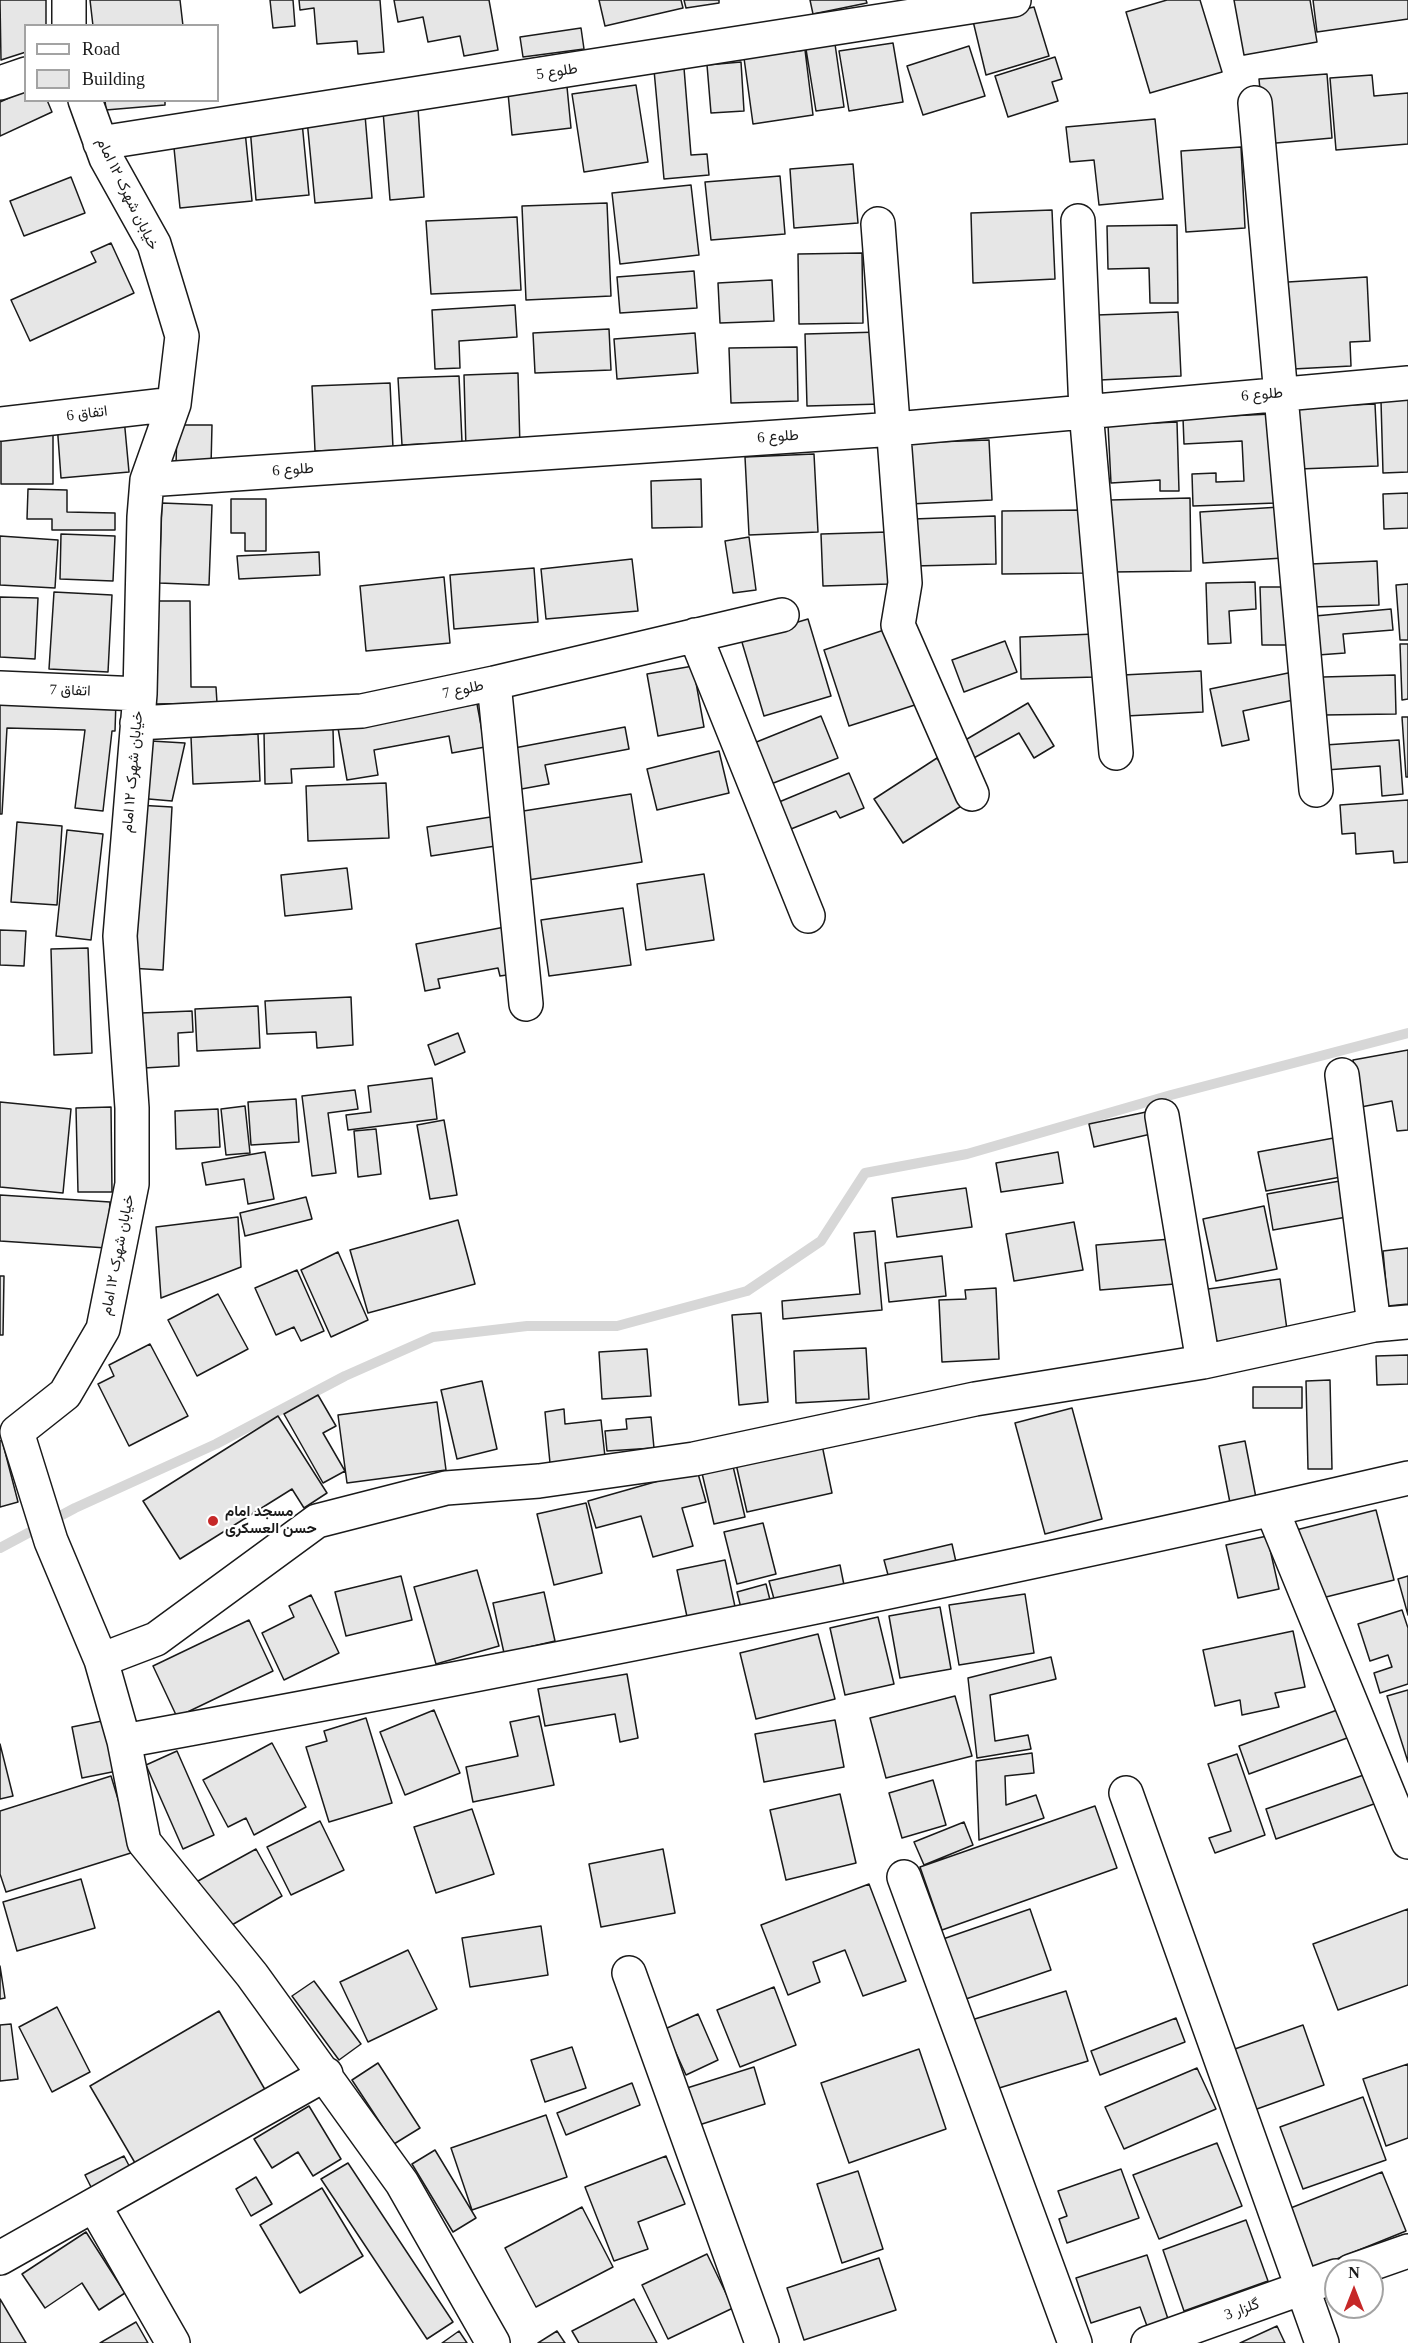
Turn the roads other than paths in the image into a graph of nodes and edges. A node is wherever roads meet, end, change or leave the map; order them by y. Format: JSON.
{"nodes":[{"id":1,"x":69,"y":0,"type":"edge"},
{"id":2,"x":1014,"y":0,"type":"edge"},
{"id":3,"x":69,"y":24,"type":"edge"},
{"id":4,"x":24,"y":75,"type":"edge"},
{"id":5,"x":0,"y":83,"type":"edge"},
{"id":6,"x":86,"y":102,"type":"edge"},
{"id":7,"x":1256,"y":103,"type":"dead end"},
{"id":8,"x":100,"y":143,"type":"junction"},
{"id":9,"x":1078,"y":221,"type":"dead end"},
{"id":10,"x":878,"y":224,"type":"dead end"},
{"id":11,"x":1408,"y":383,"type":"edge"},
{"id":12,"x":1282,"y":393,"type":"junction"},
{"id":13,"x":174,"y":404,"type":"junction"},
{"id":14,"x":1086,"y":411,"type":"junction"},
{"id":15,"x":0,"y":424,"type":"edge"},
{"id":16,"x":894,"y":429,"type":"junction"},
{"id":17,"x":147,"y":480,"type":"junction"},
{"id":18,"x":782,"y":615,"type":"dead end"},
{"id":19,"x":695,"y":635,"type":"junction"},
{"id":20,"x":494,"y":683,"type":"junction"},
{"id":21,"x":0,"y":688,"type":"edge"},
{"id":22,"x":138,"y":708,"type":"junction"},
{"id":23,"x":1116,"y":753,"type":"dead end"},
{"id":24,"x":1316,"y":790,"type":"dead end"},
{"id":25,"x":972,"y":794,"type":"dead end"},
{"id":26,"x":808,"y":916,"type":"dead end"},
{"id":27,"x":526,"y":1004,"type":"dead end"},
{"id":28,"x":1342,"y":1075,"type":"dead end"},
{"id":29,"x":1162,"y":1116,"type":"dead end"},
{"id":30,"x":1408,"y":1322,"type":"edge"},
{"id":31,"x":1374,"y":1325,"type":"junction"},
{"id":32,"x":1203,"y":1362,"type":"junction"},
{"id":33,"x":9,"y":1433,"type":"edge"},
{"id":34,"x":1408,"y":1478,"type":"edge"},
{"id":35,"x":1272,"y":1510,"type":"junction"},
{"id":36,"x":101,"y":1660,"type":"junction"},
{"id":37,"x":124,"y":1741,"type":"junction"},
{"id":38,"x":1126,"y":1793,"type":"dead end"},
{"id":39,"x":1408,"y":1842,"type":"edge"},
{"id":40,"x":904,"y":1877,"type":"dead end"},
{"id":41,"x":629,"y":1972,"type":"dead end"},
{"id":42,"x":326,"y":2074,"type":"junction"},
{"id":43,"x":94,"y":2205,"type":"junction"},
{"id":44,"x":1408,"y":2251,"type":"edge"},
{"id":45,"x":0,"y":2258,"type":"edge"},
{"id":46,"x":1384,"y":2259,"type":"edge"},
{"id":47,"x":1324,"y":2280,"type":"edge"},
{"id":48,"x":1303,"y":2288,"type":"junction"},
{"id":49,"x":174,"y":2343,"type":"edge"},
{"id":50,"x":493,"y":2343,"type":"edge"},
{"id":51,"x":762,"y":2343,"type":"edge"},
{"id":52,"x":1075,"y":2343,"type":"edge"},
{"id":53,"x":1148,"y":2343,"type":"edge"},
{"id":54,"x":1322,"y":2343,"type":"edge"}],
"edges":[{"from":1,"to":3,"type":"street"},
{"from":2,"to":8,"type":"street","name":"طلوع 5"},
{"from":4,"to":5,"type":"street"},
{"from":6,"to":8,"type":"street","name":"خیابان شهرک ۱۲ امام"},
{"from":7,"to":12,"type":"street"},
{"from":8,"to":13,"type":"street","name":"خیابان شهرک ۱۲ امام"},
{"from":9,"to":14,"type":"street"},
{"from":10,"to":16,"type":"street"},
{"from":11,"to":12,"type":"street","name":"طلوع 6"},
{"from":12,"to":14,"type":"street","name":"طلوع 6"},
{"from":12,"to":24,"type":"street"},
{"from":13,"to":15,"type":"street","name":"اتفاق 6"},
{"from":13,"to":17,"type":"street","name":"خیابان شهرک ۱۲ امام"},
{"from":14,"to":16,"type":"street","name":"طلوع 6"},
{"from":14,"to":23,"type":"street"},
{"from":16,"to":17,"type":"street","name":"طلوع 6"},
{"from":16,"to":25,"type":"street"},
{"from":17,"to":22,"type":"street","name":"خیابان شهرک ۱۲ امام"},
{"from":18,"to":19,"type":"street","name":"طلوع 7"},
{"from":19,"to":20,"type":"street","name":"طلوع 7"},
{"from":19,"to":26,"type":"street"},
{"from":20,"to":22,"type":"street","name":"طلوع 7"},
{"from":20,"to":27,"type":"street"},
{"from":21,"to":22,"type":"street","name":"اتفاق 7"},
{"from":22,"to":33,"type":"street","name":"خیابان شهرک ۱۲ امام"},
{"from":28,"to":31,"type":"street"},
{"from":29,"to":32,"type":"street"},
{"from":30,"to":31,"type":"street"},
{"from":31,"to":32,"type":"street"},
{"from":32,"to":36,"type":"street"},
{"from":33,"to":36,"type":"street"},
{"from":34,"to":35,"type":"street"},
{"from":35,"to":37,"type":"street"},
{"from":35,"to":39,"type":"street"},
{"from":36,"to":37,"type":"street"},
{"from":37,"to":42,"type":"street"},
{"from":38,"to":48,"type":"street"},
{"from":40,"to":52,"type":"street"},
{"from":41,"to":51,"type":"street"},
{"from":42,"to":43,"type":"street"},
{"from":42,"to":50,"type":"street"},
{"from":43,"to":45,"type":"street"},
{"from":43,"to":49,"type":"street"},
{"from":44,"to":46,"type":"street"},
{"from":47,"to":48,"type":"street","name":"گلزار 3"},
{"from":48,"to":53,"type":"street","name":"گلزار 3"},
{"from":48,"to":54,"type":"street"}]}
